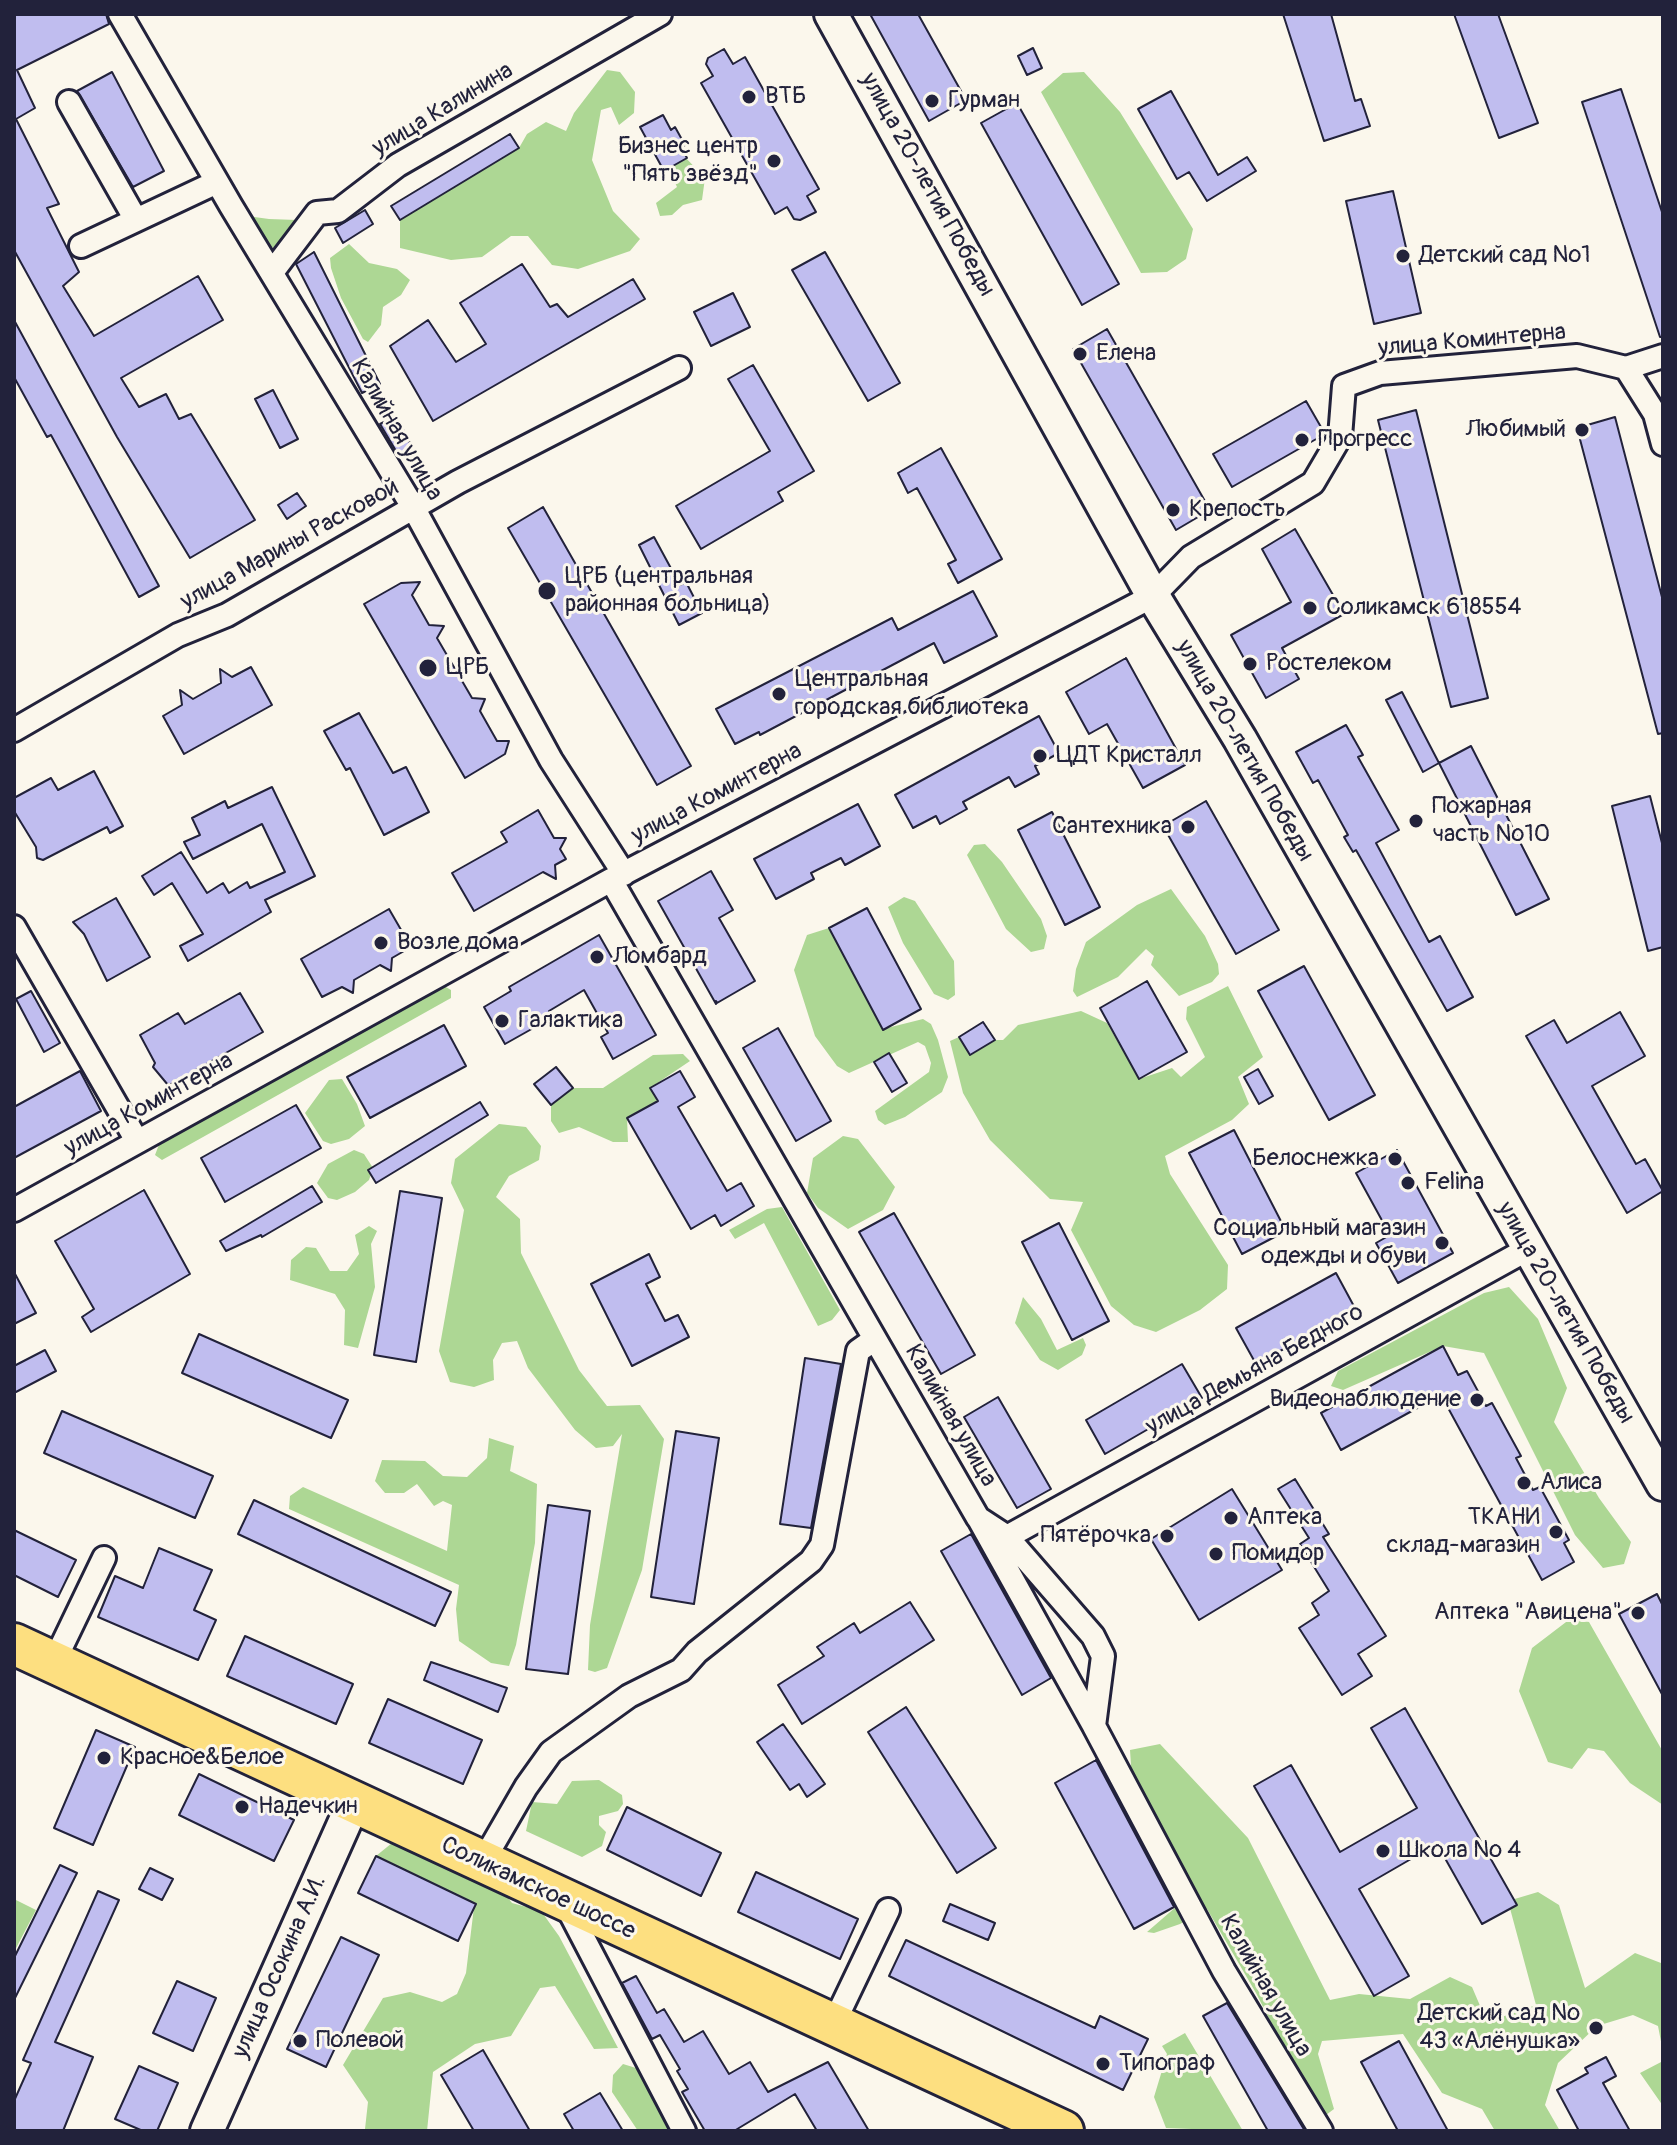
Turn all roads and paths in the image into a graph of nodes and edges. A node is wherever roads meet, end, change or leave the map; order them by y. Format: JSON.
{"nodes":[{"id":1,"x":120,"y":14,"type":"edge"},
{"id":2,"x":660,"y":14,"type":"edge"},
{"id":3,"x":831,"y":14,"type":"edge"},
{"id":4,"x":69,"y":102,"type":"dead end"},
{"id":5,"x":217,"y":182,"type":"junction"},
{"id":6,"x":136,"y":220,"type":"junction"},
{"id":7,"x":81,"y":246,"type":"dead end"},
{"id":8,"x":273,"y":271,"type":"junction"},
{"id":9,"x":1663,"y":356,"type":"edge"},
{"id":10,"x":679,"y":368,"type":"dead end"},
{"id":11,"x":1626,"y":368,"type":"junction"},
{"id":12,"x":1663,"y":444,"type":"edge"},
{"id":13,"x":413,"y":507,"type":"junction"},
{"id":14,"x":1153,"y":596,"type":"junction"},
{"id":15,"x":14,"y":730,"type":"edge"},
{"id":16,"x":618,"y":877,"type":"junction"},
{"id":17,"x":14,"y":927,"type":"edge"},
{"id":18,"x":137,"y":1141,"type":"junction"},
{"id":19,"x":14,"y":1210,"type":"edge"},
{"id":20,"x":1528,"y":1249,"type":"junction"},
{"id":21,"x":875,"y":1339,"type":"junction"},
{"id":22,"x":1663,"y":1484,"type":"edge"},
{"id":23,"x":978,"y":1518,"type":"junction"},
{"id":24,"x":1007,"y":1537,"type":"junction"},
{"id":25,"x":104,"y":1558,"type":"dead end"},
{"id":26,"x":14,"y":1644,"type":"edge"},
{"id":27,"x":54,"y":1662,"type":"junction"},
{"id":28,"x":1094,"y":1726,"type":"junction"},
{"id":29,"x":353,"y":1804,"type":"junction"},
{"id":30,"x":482,"y":1863,"type":"junction"},
{"id":31,"x":563,"y":1900,"type":"junction"},
{"id":32,"x":888,"y":1910,"type":"dead end"},
{"id":33,"x":833,"y":2025,"type":"junction"},
{"id":34,"x":207,"y":2131,"type":"edge"},
{"id":35,"x":684,"y":2131,"type":"edge"},
{"id":36,"x":1063,"y":2131,"type":"edge"},
{"id":37,"x":1321,"y":2131,"type":"edge"}],
"edges":[{"from":1,"to":5,"type":"street","name":"Калийная улица"},
{"from":2,"to":8,"type":"street","name":"улица Калинина"},
{"from":3,"to":14,"type":"main road","name":"улица 20-летия Победы"},
{"from":4,"to":6,"type":"street"},
{"from":5,"to":6,"type":"street"},
{"from":5,"to":8,"type":"street","name":"Калийная улица"},
{"from":6,"to":7,"type":"street"},
{"from":8,"to":13,"type":"street","name":"Калийная улица"},
{"from":9,"to":11,"type":"street"},
{"from":10,"to":13,"type":"street","name":"улица Марины Расковой"},
{"from":11,"to":12,"type":"street"},
{"from":11,"to":14,"type":"street","name":"улица Коминтерна"},
{"from":13,"to":15,"type":"street","name":"улица Марины Расковой"},
{"from":13,"to":16,"type":"street","name":"Калийная улица"},
{"from":14,"to":16,"type":"street","name":"улица Коминтерна"},
{"from":14,"to":20,"type":"main road","name":"улица 20-летия Победы"},
{"from":16,"to":18,"type":"street","name":"улица Коминтерна"},
{"from":16,"to":21,"type":"street","name":"Калийная улица"},
{"from":17,"to":18,"type":"street"},
{"from":18,"to":19,"type":"street","name":"улица Коминтерна"},
{"from":20,"to":22,"type":"main road","name":"улица 20-летия Победы"},
{"from":20,"to":24,"type":"street","name":"улица Демьяна Бедного"},
{"from":21,"to":23,"type":"street","name":"Калийная улица"},
{"from":21,"to":30,"type":"street"},
{"from":23,"to":24,"type":"street","name":"Калийная улица"},
{"from":23,"to":28,"type":"street"},
{"from":24,"to":28,"type":"street","name":"Калийная улица"},
{"from":25,"to":27,"type":"street"},
{"from":26,"to":27,"type":"highway","name":"Соликамское шоссе"},
{"from":27,"to":29,"type":"highway","name":"Соликамское шоссе"},
{"from":28,"to":37,"type":"street","name":"Калийная улица"},
{"from":29,"to":30,"type":"highway","name":"Соликамское шоссе"},
{"from":29,"to":34,"type":"main road","name":"улица Осокина А.И."},
{"from":30,"to":31,"type":"highway","name":"Соликамское шоссе"},
{"from":31,"to":33,"type":"highway","name":"Соликамское шоссе"},
{"from":31,"to":35,"type":"street"},
{"from":32,"to":33,"type":"street"},
{"from":33,"to":36,"type":"highway","name":"Соликамское шоссе"}]}
